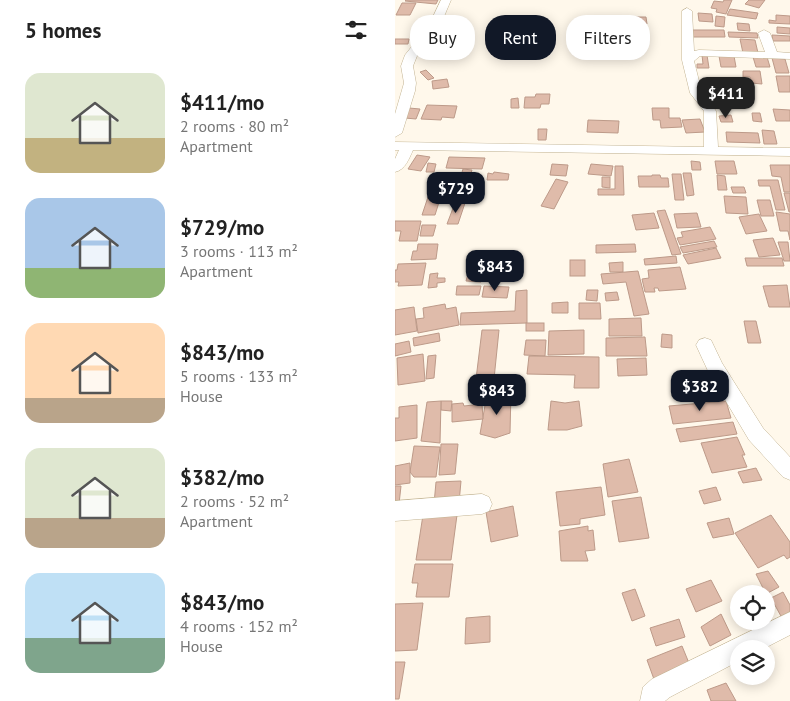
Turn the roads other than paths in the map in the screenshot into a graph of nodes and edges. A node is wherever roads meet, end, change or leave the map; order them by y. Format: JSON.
{"nodes":[{"id":1,"x":446,"y":0,"type":"edge"},
{"id":2,"x":687,"y":11,"type":"dead end"},
{"id":3,"x":764,"y":33,"type":"dead end"},
{"id":4,"x":772,"y":55,"type":"junction"},
{"id":5,"x":790,"y":56,"type":"edge"},
{"id":6,"x":688,"y":60,"type":"junction"},
{"id":7,"x":395,"y":133,"type":"edge"},
{"id":8,"x":402,"y":146,"type":"edge"},
{"id":9,"x":711,"y":150,"type":"junction"},
{"id":10,"x":790,"y":152,"type":"edge"},
{"id":11,"x":395,"y":168,"type":"edge"},
{"id":12,"x":705,"y":345,"type":"dead end"},
{"id":13,"x":790,"y":471,"type":"edge"},
{"id":14,"x":482,"y":504,"type":"dead end"},
{"id":15,"x":395,"y":511,"type":"edge"},
{"id":16,"x":790,"y":623,"type":"edge"},
{"id":17,"x":652,"y":701,"type":"edge"}],
"edges":[{"from":1,"to":7,"type":"street"},
{"from":2,"to":6,"type":"street"},
{"from":3,"to":4,"type":"street"},
{"from":4,"to":5,"type":"street"},
{"from":4,"to":6,"type":"street"},
{"from":6,"to":9,"type":"street"},
{"from":8,"to":9,"type":"street"},
{"from":8,"to":11,"type":"street"},
{"from":9,"to":10,"type":"street"},
{"from":12,"to":13,"type":"street"},
{"from":14,"to":15,"type":"street"},
{"from":16,"to":17,"type":"street"}]}
